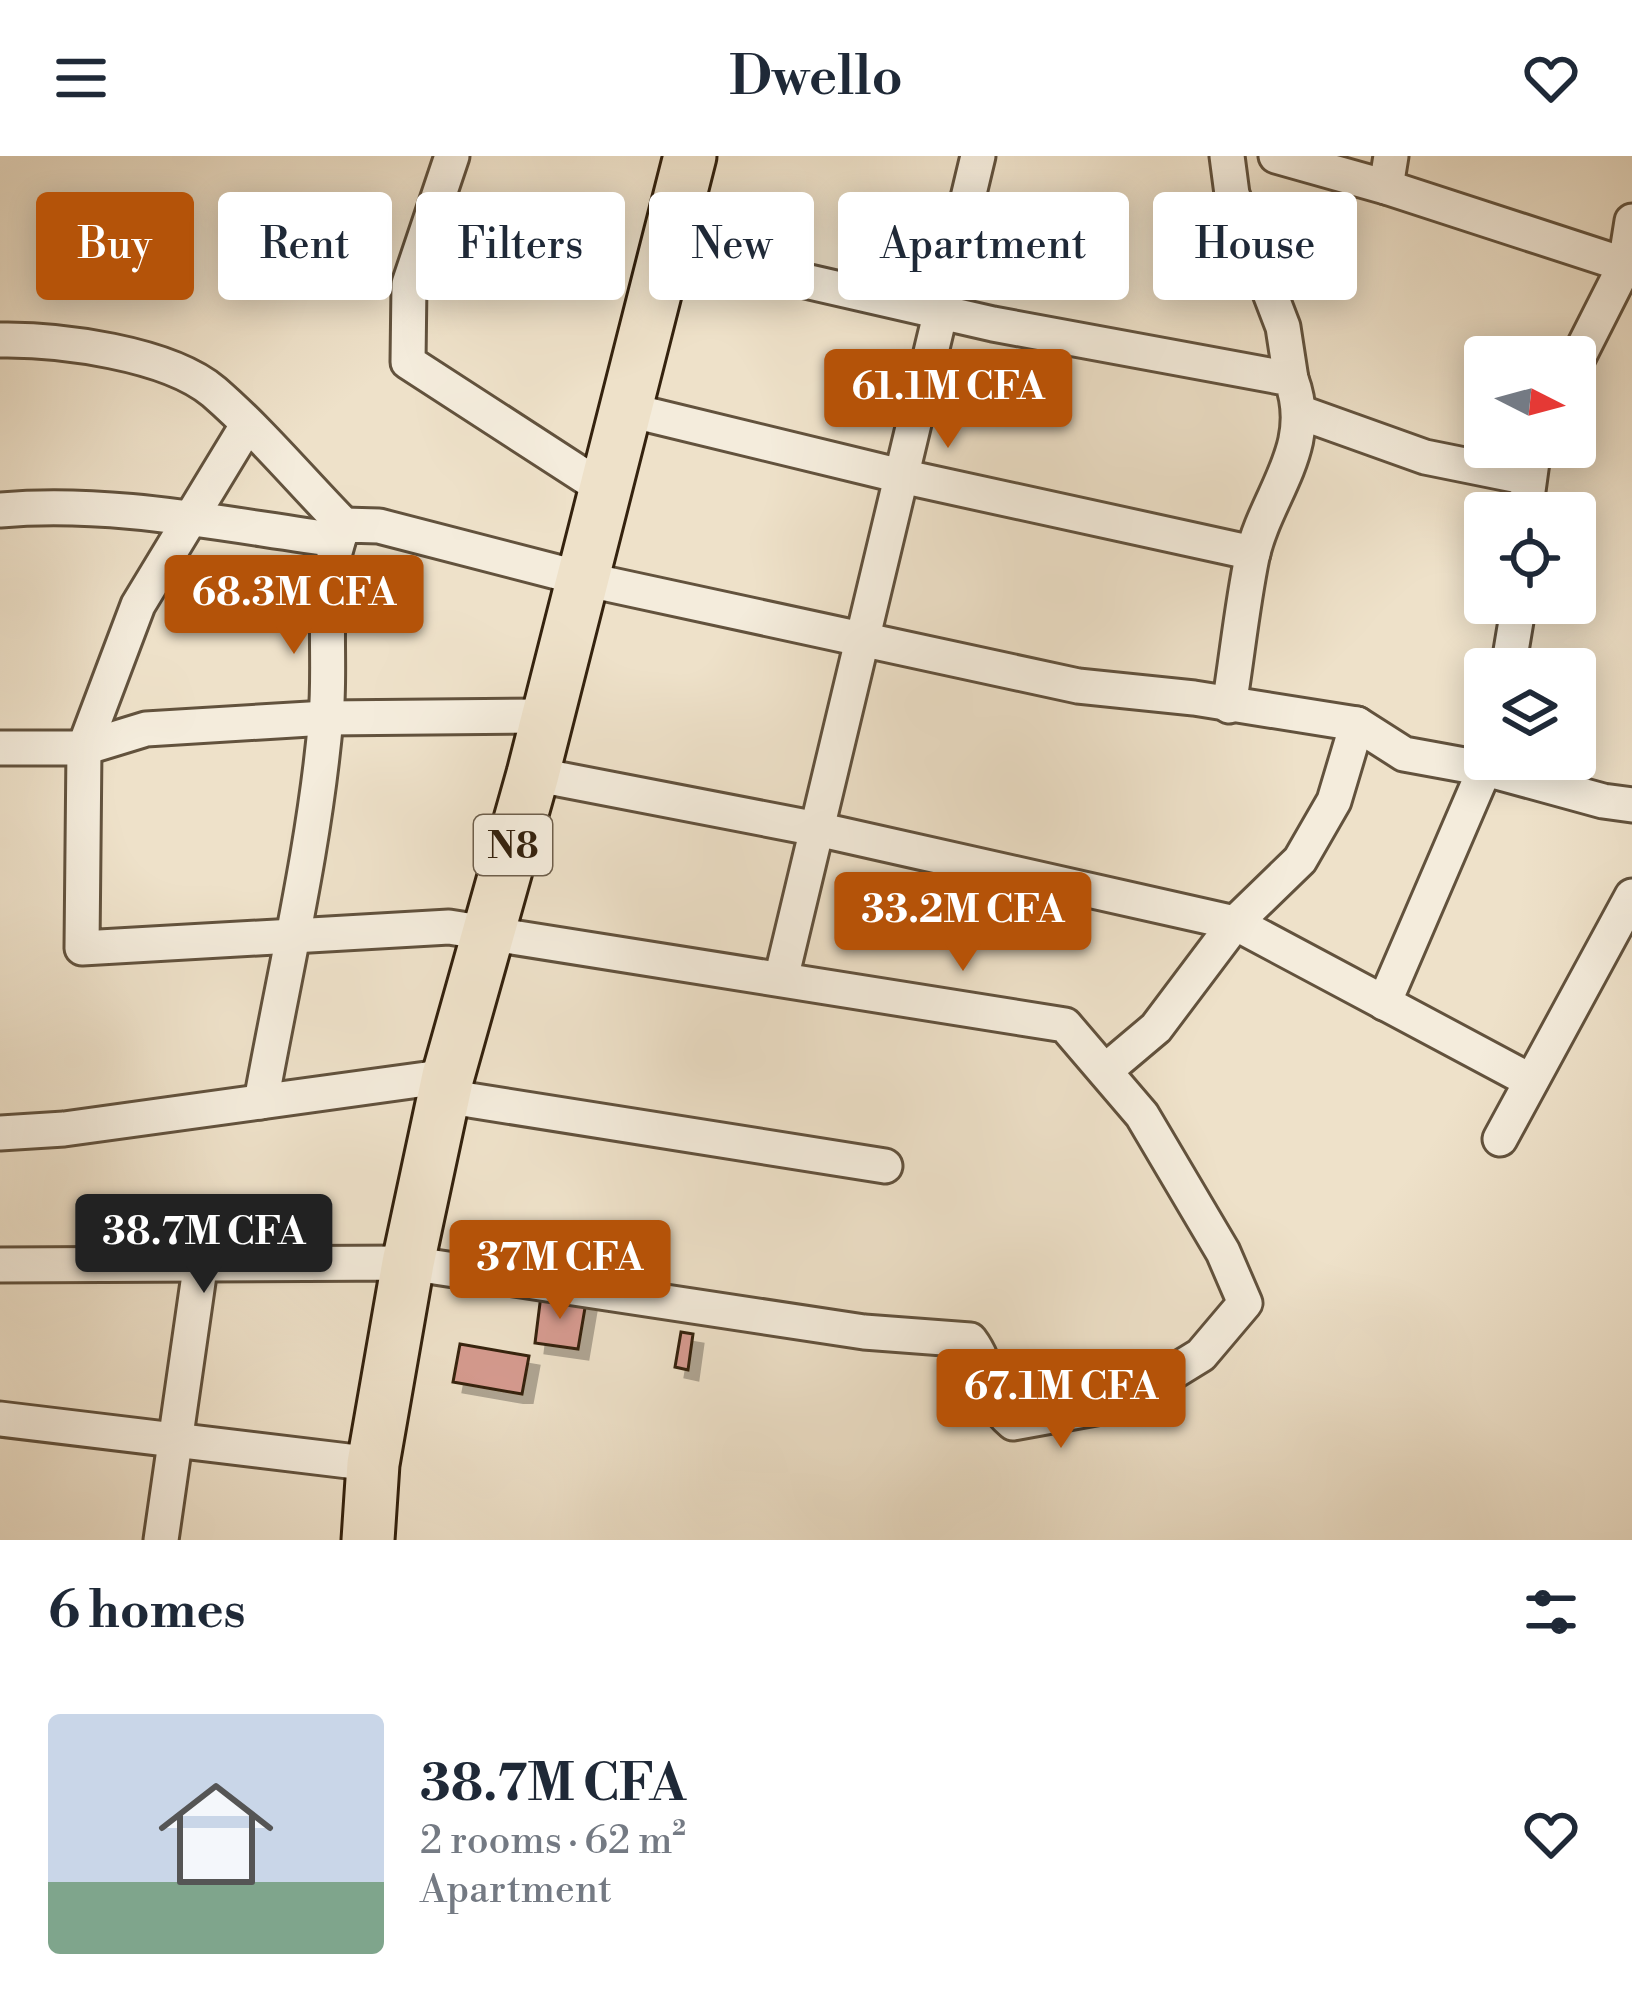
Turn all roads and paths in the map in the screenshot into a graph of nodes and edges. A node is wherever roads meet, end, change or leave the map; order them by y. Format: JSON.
{"nodes":[{"id":1,"x":452,"y":156,"type":"edge"},
{"id":2,"x":690,"y":156,"type":"edge"},
{"id":3,"x":978,"y":156,"type":"edge"},
{"id":4,"x":1227,"y":156,"type":"edge"},
{"id":5,"x":1276,"y":156,"type":"edge"},
{"id":6,"x":1388,"y":171,"type":"edge"},
{"id":7,"x":682,"y":192,"type":"edge"},
{"id":8,"x":1632,"y":221,"type":"edge"},
{"id":9,"x":1629,"y":266,"type":"edge"},
{"id":10,"x":814,"y":282,"type":"edge"},
{"id":11,"x":657,"y":300,"type":"edge"},
{"id":12,"x":941,"y":311,"type":"junction"},
{"id":13,"x":1590,"y":336,"type":"edge"},
{"id":14,"x":0,"y":340,"type":"edge"},
{"id":15,"x":1292,"y":379,"type":"junction"},
{"id":16,"x":628,"y":410,"type":"junction"},
{"id":17,"x":1302,"y":413,"type":"junction"},
{"id":18,"x":246,"y":427,"type":"junction"},
{"id":19,"x":1464,"y":459,"type":"edge"},
{"id":20,"x":902,"y":476,"type":"junction"},
{"id":21,"x":607,"y":491,"type":"junction"},
{"id":22,"x":0,"y":510,"type":"edge"},
{"id":23,"x":189,"y":520,"type":"junction"},
{"id":24,"x":341,"y":532,"type":"junction"},
{"id":25,"x":1253,"y":553,"type":"junction"},
{"id":26,"x":584,"y":579,"type":"junction"},
{"id":27,"x":863,"y":638,"type":"junction"},
{"id":28,"x":1229,"y":706,"type":"junction"},
{"id":29,"x":549,"y":716,"type":"junction"},
{"id":30,"x":326,"y":718,"type":"junction"},
{"id":31,"x":1357,"y":724,"type":"junction"},
{"id":32,"x":0,"y":748,"type":"edge"},
{"id":33,"x":84,"y":748,"type":"junction"},
{"id":34,"x":1464,"y":761,"type":"edge"},
{"id":35,"x":533,"y":774,"type":"junction"},
{"id":36,"x":1480,"y":780,"type":"edge"},
{"id":37,"x":1537,"y":780,"type":"edge"},
{"id":38,"x":1632,"y":805,"type":"edge"},
{"id":39,"x":817,"y":830,"type":"junction"},
{"id":40,"x":1632,"y":896,"type":"edge"},
{"id":41,"x":1235,"y":923,"type":"junction"},
{"id":42,"x":486,"y":935,"type":"junction"},
{"id":43,"x":291,"y":936,"type":"junction"},
{"id":44,"x":781,"y":979,"type":"junction"},
{"id":45,"x":1384,"y":1003,"type":"junction"},
{"id":46,"x":1105,"y":1071,"type":"junction"},
{"id":47,"x":1532,"y":1081,"type":"junction"},
{"id":48,"x":446,"y":1086,"type":"junction"},
{"id":49,"x":261,"y":1102,"type":"junction"},
{"id":50,"x":0,"y":1133,"type":"edge"},
{"id":51,"x":1500,"y":1139,"type":"dead end"},
{"id":52,"x":885,"y":1166,"type":"dead end"},
{"id":53,"x":201,"y":1261,"type":"junction"},
{"id":54,"x":408,"y":1263,"type":"junction"},
{"id":55,"x":0,"y":1265,"type":"edge"},
{"id":56,"x":1,"y":1425,"type":"edge"},
{"id":57,"x":176,"y":1441,"type":"junction"},
{"id":58,"x":374,"y":1464,"type":"junction"},
{"id":59,"x":161,"y":1540,"type":"edge"},
{"id":60,"x":368,"y":1540,"type":"edge"}],
"edges":[{"from":1,"to":21,"type":"street"},
{"from":2,"to":7,"type":"main road","number":"N8"},
{"from":3,"to":12,"type":"street"},
{"from":4,"to":15,"type":"street"},
{"from":5,"to":6,"type":"street"},
{"from":6,"to":9,"type":"street"},
{"from":8,"to":9,"type":"street"},
{"from":9,"to":13,"type":"street"},
{"from":10,"to":12,"type":"street"},
{"from":11,"to":16,"type":"main road","number":"N8"},
{"from":12,"to":15,"type":"street"},
{"from":12,"to":20,"type":"street"},
{"from":14,"to":18,"type":"street"},
{"from":15,"to":17,"type":"street"},
{"from":16,"to":20,"type":"street"},
{"from":16,"to":21,"type":"main road","number":"N8"},
{"from":17,"to":19,"type":"street"},
{"from":17,"to":25,"type":"street"},
{"from":18,"to":23,"type":"street"},
{"from":18,"to":24,"type":"street"},
{"from":20,"to":25,"type":"street"},
{"from":20,"to":27,"type":"street"},
{"from":21,"to":26,"type":"main road","number":"N8"},
{"from":22,"to":23,"type":"street"},
{"from":23,"to":24,"type":"street"},
{"from":23,"to":33,"type":"street"},
{"from":24,"to":26,"type":"street"},
{"from":24,"to":30,"type":"street"},
{"from":25,"to":28,"type":"street"},
{"from":26,"to":27,"type":"street"},
{"from":26,"to":29,"type":"main road","number":"N8"},
{"from":27,"to":28,"type":"street"},
{"from":27,"to":39,"type":"street"},
{"from":28,"to":31,"type":"street"},
{"from":29,"to":30,"type":"street"},
{"from":29,"to":35,"type":"main road","number":"N8"},
{"from":30,"to":33,"type":"street"},
{"from":30,"to":43,"type":"street"},
{"from":31,"to":34,"type":"street"},
{"from":31,"to":41,"type":"street"},
{"from":32,"to":33,"type":"street"},
{"from":33,"to":43,"type":"street"},
{"from":35,"to":39,"type":"street"},
{"from":35,"to":42,"type":"main road","number":"N8"},
{"from":36,"to":45,"type":"street"},
{"from":37,"to":38,"type":"street"},
{"from":39,"to":41,"type":"street"},
{"from":39,"to":44,"type":"street"},
{"from":40,"to":47,"type":"street"},
{"from":41,"to":45,"type":"street"},
{"from":41,"to":46,"type":"street"},
{"from":42,"to":43,"type":"street"},
{"from":42,"to":44,"type":"street"},
{"from":42,"to":48,"type":"main road","number":"N8"},
{"from":43,"to":49,"type":"street"},
{"from":44,"to":46,"type":"street"},
{"from":45,"to":47,"type":"street"},
{"from":46,"to":54,"type":"street"},
{"from":47,"to":51,"type":"street"},
{"from":48,"to":49,"type":"street"},
{"from":48,"to":52,"type":"street"},
{"from":48,"to":54,"type":"main road","number":"N8"},
{"from":49,"to":50,"type":"street"},
{"from":53,"to":54,"type":"street"},
{"from":53,"to":55,"type":"street"},
{"from":53,"to":57,"type":"street"},
{"from":54,"to":58,"type":"main road","number":"N8"},
{"from":56,"to":57,"type":"street"},
{"from":57,"to":58,"type":"street"},
{"from":57,"to":59,"type":"street"},
{"from":58,"to":60,"type":"main road","number":"N8"}]}
